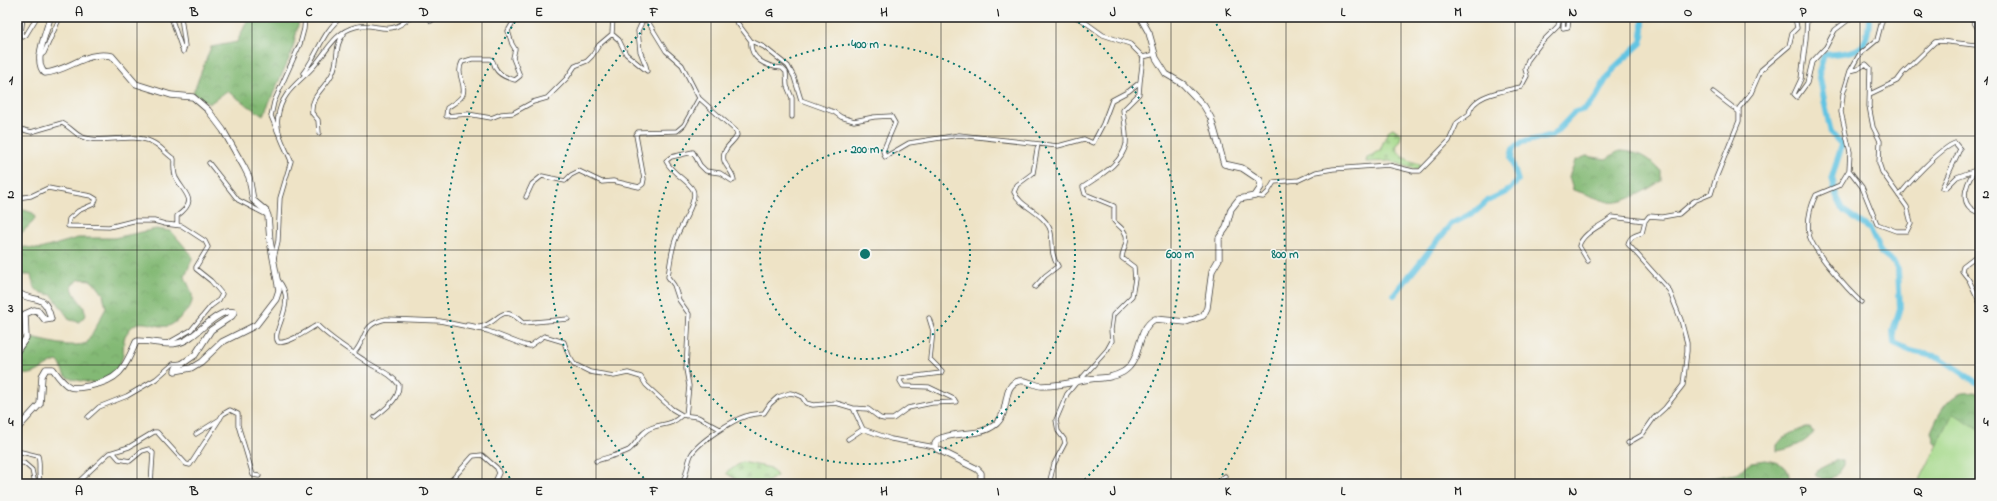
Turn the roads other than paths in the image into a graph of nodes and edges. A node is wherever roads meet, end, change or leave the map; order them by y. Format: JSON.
{"nodes":[{"id":1,"x":23,"y":17,"type":"edge"},
{"id":2,"x":37,"y":17,"type":"edge"},
{"id":3,"x":50,"y":17,"type":"edge"},
{"id":4,"x":60,"y":17,"type":"edge"},
{"id":5,"x":171,"y":17,"type":"edge"},
{"id":6,"x":181,"y":17,"type":"edge"},
{"id":7,"x":305,"y":17,"type":"edge"},
{"id":8,"x":342,"y":17,"type":"edge"},
{"id":9,"x":410,"y":17,"type":"edge"},
{"id":10,"x":430,"y":17,"type":"edge"},
{"id":11,"x":436,"y":17,"type":"edge"},
{"id":12,"x":516,"y":17,"type":"edge"},
{"id":13,"x":613,"y":17,"type":"edge"},
{"id":14,"x":734,"y":17,"type":"edge"},
{"id":15,"x":1075,"y":17,"type":"edge"},
{"id":16,"x":1140,"y":17,"type":"edge"},
{"id":17,"x":1560,"y":17,"type":"edge"},
{"id":18,"x":1564,"y":17,"type":"edge"},
{"id":19,"x":1569,"y":17,"type":"edge"},
{"id":20,"x":1795,"y":17,"type":"edge"},
{"id":21,"x":1807,"y":17,"type":"edge"},
{"id":22,"x":1852,"y":17,"type":"edge"},
{"id":23,"x":1883,"y":17,"type":"edge"},
{"id":24,"x":1971,"y":17,"type":"edge"},
{"id":25,"x":347,"y":30,"type":"junction"},
{"id":26,"x":612,"y":34,"type":"junction"},
{"id":27,"x":751,"y":40,"type":"junction"},
{"id":28,"x":1156,"y":54,"type":"junction"},
{"id":29,"x":40,"y":56,"type":"junction"},
{"id":30,"x":1143,"y":57,"type":"junction"},
{"id":31,"x":1850,"y":71,"type":"junction"},
{"id":32,"x":1140,"y":82,"type":"junction"},
{"id":33,"x":293,"y":85,"type":"junction"},
{"id":34,"x":1713,"y":92,"type":"dead end"},
{"id":35,"x":1870,"y":94,"type":"junction"},
{"id":36,"x":699,"y":98,"type":"junction"},
{"id":37,"x":1739,"y":112,"type":"junction"},
{"id":38,"x":792,"y":117,"type":"dead end"},
{"id":39,"x":17,"y":128,"type":"edge"},
{"id":40,"x":319,"y":132,"type":"dead end"},
{"id":41,"x":282,"y":141,"type":"junction"},
{"id":42,"x":1038,"y":144,"type":"junction"},
{"id":43,"x":209,"y":163,"type":"dead end"},
{"id":44,"x":1980,"y":163,"type":"edge"},
{"id":45,"x":1849,"y":170,"type":"junction"},
{"id":46,"x":1973,"y":171,"type":"junction"},
{"id":47,"x":1255,"y":196,"type":"junction"},
{"id":48,"x":1899,"y":196,"type":"junction"},
{"id":49,"x":526,"y":197,"type":"dead end"},
{"id":50,"x":17,"y":198,"type":"edge"},
{"id":51,"x":1980,"y":213,"type":"edge"},
{"id":52,"x":268,"y":216,"type":"junction"},
{"id":53,"x":1645,"y":221,"type":"junction"},
{"id":54,"x":177,"y":224,"type":"junction"},
{"id":55,"x":1980,"y":253,"type":"edge"},
{"id":56,"x":273,"y":260,"type":"junction"},
{"id":57,"x":1588,"y":261,"type":"dead end"},
{"id":58,"x":277,"y":279,"type":"junction"},
{"id":59,"x":1035,"y":286,"type":"dead end"},
{"id":60,"x":17,"y":292,"type":"edge"},
{"id":61,"x":1861,"y":302,"type":"dead end"},
{"id":62,"x":1980,"y":303,"type":"edge"},
{"id":63,"x":929,"y":318,"type":"dead end"},
{"id":64,"x":568,"y":319,"type":"dead end"},
{"id":65,"x":466,"y":327,"type":"junction"},
{"id":66,"x":166,"y":344,"type":"junction"},
{"id":67,"x":17,"y":351,"type":"edge"},
{"id":68,"x":354,"y":353,"type":"junction"},
{"id":69,"x":183,"y":363,"type":"junction"},
{"id":70,"x":1074,"y":384,"type":"junction"},
{"id":71,"x":853,"y":408,"type":"junction"},
{"id":72,"x":684,"y":415,"type":"junction"},
{"id":73,"x":88,"y":417,"type":"dead end"},
{"id":74,"x":375,"y":417,"type":"dead end"},
{"id":75,"x":221,"y":418,"type":"junction"},
{"id":76,"x":17,"y":429,"type":"edge"},
{"id":77,"x":720,"y":429,"type":"junction"},
{"id":78,"x":863,"y":429,"type":"junction"},
{"id":79,"x":196,"y":434,"type":"dead end"},
{"id":80,"x":848,"y":439,"type":"dead end"},
{"id":81,"x":1628,"y":443,"type":"dead end"},
{"id":82,"x":935,"y":447,"type":"junction"},
{"id":83,"x":17,"y":451,"type":"edge"},
{"id":84,"x":113,"y":452,"type":"junction"},
{"id":85,"x":596,"y":461,"type":"dead end"},
{"id":86,"x":17,"y":463,"type":"edge"},
{"id":87,"x":259,"y":476,"type":"dead end"},
{"id":88,"x":1225,"y":476,"type":"dead end"},
{"id":89,"x":35,"y":484,"type":"edge"},
{"id":90,"x":41,"y":484,"type":"edge"},
{"id":91,"x":76,"y":484,"type":"edge"},
{"id":92,"x":151,"y":484,"type":"edge"},
{"id":93,"x":448,"y":484,"type":"edge"},
{"id":94,"x":494,"y":484,"type":"edge"},
{"id":95,"x":682,"y":484,"type":"edge"},
{"id":96,"x":981,"y":484,"type":"edge"},
{"id":97,"x":1049,"y":484,"type":"edge"},
{"id":98,"x":1215,"y":484,"type":"edge"}],
"edges":[{"from":1,"to":2,"type":"street"},
{"from":3,"to":29,"type":"street"},
{"from":4,"to":29,"type":"street"},
{"from":5,"to":6,"type":"street"},
{"from":7,"to":41,"type":"street"},
{"from":8,"to":33,"type":"street"},
{"from":9,"to":25,"type":"street"},
{"from":10,"to":11,"type":"street"},
{"from":12,"to":26,"type":"street"},
{"from":13,"to":26,"type":"street"},
{"from":14,"to":27,"type":"street"},
{"from":15,"to":30,"type":"street"},
{"from":16,"to":28,"type":"street"},
{"from":17,"to":47,"type":"street"},
{"from":18,"to":19,"type":"street"},
{"from":20,"to":37,"type":"street"},
{"from":21,"to":22,"type":"street"},
{"from":23,"to":31,"type":"street"},
{"from":24,"to":35,"type":"street"},
{"from":25,"to":33,"type":"street"},
{"from":25,"to":40,"type":"street"},
{"from":26,"to":36,"type":"street"},
{"from":27,"to":38,"type":"street"},
{"from":27,"to":42,"type":"street"},
{"from":28,"to":30,"type":"street"},
{"from":28,"to":47,"type":"street"},
{"from":29,"to":52,"type":"street"},
{"from":30,"to":32,"type":"street"},
{"from":31,"to":35,"type":"street"},
{"from":31,"to":45,"type":"street"},
{"from":32,"to":42,"type":"street"},
{"from":32,"to":70,"type":"street"},
{"from":33,"to":41,"type":"street"},
{"from":34,"to":37,"type":"street"},
{"from":35,"to":48,"type":"street"},
{"from":36,"to":49,"type":"street"},
{"from":36,"to":72,"type":"street"},
{"from":37,"to":53,"type":"street"},
{"from":39,"to":54,"type":"street"},
{"from":41,"to":56,"type":"street"},
{"from":42,"to":59,"type":"street"},
{"from":43,"to":52,"type":"street"},
{"from":44,"to":46,"type":"street"},
{"from":45,"to":48,"type":"street"},
{"from":45,"to":61,"type":"street"},
{"from":46,"to":48,"type":"street"},
{"from":46,"to":51,"type":"street"},
{"from":47,"to":70,"type":"street"},
{"from":50,"to":54,"type":"street"},
{"from":52,"to":56,"type":"street"},
{"from":53,"to":57,"type":"street"},
{"from":53,"to":81,"type":"street"},
{"from":54,"to":66,"type":"street"},
{"from":55,"to":62,"type":"street"},
{"from":56,"to":58,"type":"street"},
{"from":58,"to":68,"type":"street"},
{"from":58,"to":69,"type":"street"},
{"from":60,"to":67,"type":"street"},
{"from":63,"to":71,"type":"street"},
{"from":64,"to":65,"type":"street"},
{"from":65,"to":68,"type":"street"},
{"from":65,"to":72,"type":"street"},
{"from":66,"to":69,"type":"street"},
{"from":66,"to":76,"type":"street"},
{"from":68,"to":74,"type":"street"},
{"from":69,"to":73,"type":"street"},
{"from":70,"to":82,"type":"street"},
{"from":70,"to":97,"type":"street"},
{"from":71,"to":77,"type":"street"},
{"from":71,"to":78,"type":"street"},
{"from":72,"to":77,"type":"street"},
{"from":72,"to":85,"type":"street"},
{"from":75,"to":79,"type":"street"},
{"from":75,"to":84,"type":"street"},
{"from":75,"to":87,"type":"street"},
{"from":77,"to":95,"type":"street"},
{"from":78,"to":80,"type":"street"},
{"from":78,"to":82,"type":"street"},
{"from":82,"to":96,"type":"street"},
{"from":83,"to":90,"type":"street"},
{"from":84,"to":91,"type":"street"},
{"from":84,"to":92,"type":"street"},
{"from":86,"to":89,"type":"street"},
{"from":88,"to":98,"type":"street"},
{"from":93,"to":94,"type":"street"}]}
